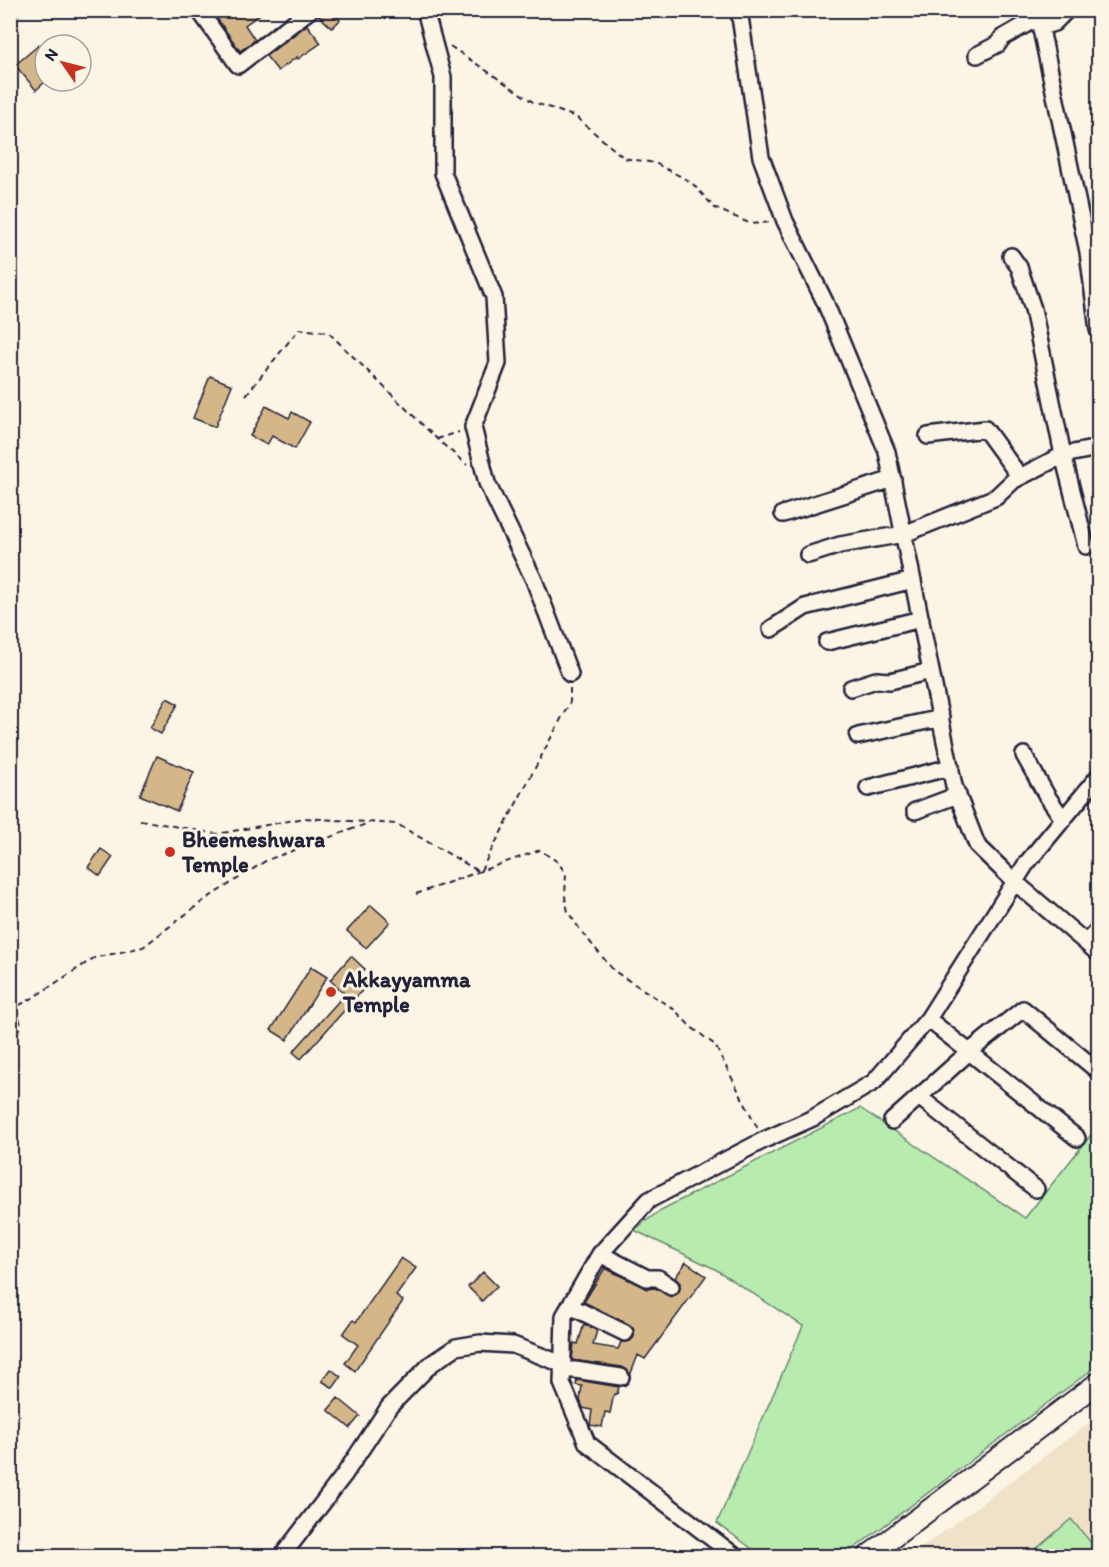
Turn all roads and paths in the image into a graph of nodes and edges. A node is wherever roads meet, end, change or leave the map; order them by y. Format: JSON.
{"nodes":[{"id":1,"x":199,"y":10,"type":"edge"},
{"id":2,"x":310,"y":10,"type":"edge"},
{"id":3,"x":425,"y":10,"type":"edge"},
{"id":4,"x":739,"y":10,"type":"edge"},
{"id":5,"x":1067,"y":10,"type":"edge"},
{"id":6,"x":1039,"y":18,"type":"edge"},
{"id":7,"x":431,"y":33,"type":"junction"},
{"id":8,"x":977,"y":55,"type":"dead end"},
{"id":9,"x":785,"y":221,"type":"junction"},
{"id":10,"x":1092,"y":239,"type":"edge"},
{"id":11,"x":1011,"y":256,"type":"dead end"},
{"id":12,"x":1098,"y":330,"type":"edge"},
{"id":13,"x":246,"y":395,"type":"dead end"},
{"id":14,"x":473,"y":427,"type":"junction"},
{"id":15,"x":928,"y":436,"type":"dead end"},
{"id":16,"x":437,"y":439,"type":"junction"},
{"id":17,"x":1098,"y":448,"type":"edge"},
{"id":18,"x":1063,"y":455,"type":"junction"},
{"id":19,"x":1020,"y":477,"type":"junction"},
{"id":20,"x":893,"y":479,"type":"junction"},
{"id":21,"x":487,"y":483,"type":"junction"},
{"id":22,"x":783,"y":514,"type":"dead end"},
{"id":23,"x":904,"y":534,"type":"junction"},
{"id":24,"x":1086,"y":546,"type":"dead end"},
{"id":25,"x":808,"y":555,"type":"dead end"},
{"id":26,"x":913,"y":580,"type":"junction"},
{"id":27,"x":921,"y":619,"type":"junction"},
{"id":28,"x":771,"y":629,"type":"dead end"},
{"id":29,"x":827,"y":642,"type":"dead end"},
{"id":30,"x":931,"y":671,"type":"junction"},
{"id":31,"x":570,"y":674,"type":"joint"},
{"id":32,"x":851,"y":688,"type":"dead end"},
{"id":33,"x":940,"y":718,"type":"junction"},
{"id":34,"x":858,"y":736,"type":"dead end"},
{"id":35,"x":1024,"y":755,"type":"dead end"},
{"id":36,"x":951,"y":767,"type":"junction"},
{"id":37,"x":1098,"y":777,"type":"edge"},
{"id":38,"x":868,"y":788,"type":"dead end"},
{"id":39,"x":958,"y":795,"type":"junction"},
{"id":40,"x":915,"y":811,"type":"dead end"},
{"id":41,"x":1064,"y":819,"type":"junction"},
{"id":42,"x":140,"y":820,"type":"dead end"},
{"id":43,"x":372,"y":822,"type":"junction"},
{"id":44,"x":480,"y":872,"type":"junction"},
{"id":45,"x":1015,"y":882,"type":"junction"},
{"id":46,"x":416,"y":894,"type":"dead end"},
{"id":47,"x":1098,"y":930,"type":"edge"},
{"id":48,"x":1086,"y":942,"type":"junction"},
{"id":49,"x":1098,"y":953,"type":"edge"},
{"id":50,"x":10,"y":1003,"type":"edge"},
{"id":51,"x":15,"y":1007,"type":"junction"},
{"id":52,"x":928,"y":1019,"type":"junction"},
{"id":53,"x":969,"y":1052,"type":"junction"},
{"id":54,"x":1098,"y":1071,"type":"edge"},
{"id":55,"x":10,"y":1072,"type":"edge"},
{"id":56,"x":919,"y":1097,"type":"junction"},
{"id":57,"x":892,"y":1121,"type":"dead end"},
{"id":58,"x":1077,"y":1137,"type":"dead end"},
{"id":59,"x":764,"y":1140,"type":"junction"},
{"id":60,"x":1036,"y":1189,"type":"dead end"},
{"id":61,"x":600,"y":1254,"type":"junction"},
{"id":62,"x":671,"y":1287,"type":"dead end"},
{"id":63,"x":570,"y":1306,"type":"junction"},
{"id":64,"x":625,"y":1333,"type":"dead end"},
{"id":65,"x":562,"y":1367,"type":"junction"},
{"id":66,"x":621,"y":1377,"type":"dead end"},
{"id":67,"x":1098,"y":1383,"type":"edge"},
{"id":68,"x":282,"y":1557,"type":"edge"},
{"id":69,"x":735,"y":1557,"type":"edge"},
{"id":70,"x":868,"y":1557,"type":"edge"}],
"edges":[{"from":1,"to":2,"type":"street"},
{"from":3,"to":7,"type":"street"},
{"from":4,"to":9,"type":"street"},
{"from":5,"to":6,"type":"street"},
{"from":6,"to":8,"type":"street"},
{"from":6,"to":10,"type":"street"},
{"from":7,"to":9,"type":"path"},
{"from":7,"to":14,"type":"street"},
{"from":9,"to":20,"type":"street"},
{"from":10,"to":12,"type":"street"},
{"from":11,"to":18,"type":"street"},
{"from":13,"to":16,"type":"path"},
{"from":14,"to":16,"type":"path"},
{"from":14,"to":21,"type":"street"},
{"from":15,"to":19,"type":"street"},
{"from":16,"to":21,"type":"path"},
{"from":17,"to":18,"type":"street"},
{"from":18,"to":19,"type":"street"},
{"from":18,"to":24,"type":"street"},
{"from":19,"to":23,"type":"street"},
{"from":20,"to":22,"type":"street"},
{"from":20,"to":23,"type":"street"},
{"from":21,"to":31,"type":"street"},
{"from":23,"to":25,"type":"street"},
{"from":23,"to":26,"type":"street"},
{"from":26,"to":27,"type":"street"},
{"from":26,"to":28,"type":"street"},
{"from":27,"to":29,"type":"street"},
{"from":27,"to":30,"type":"street"},
{"from":30,"to":32,"type":"street"},
{"from":30,"to":33,"type":"street"},
{"from":31,"to":44,"type":"path"},
{"from":33,"to":34,"type":"street"},
{"from":33,"to":36,"type":"street"},
{"from":35,"to":41,"type":"street"},
{"from":36,"to":38,"type":"street"},
{"from":36,"to":39,"type":"street"},
{"from":37,"to":41,"type":"street"},
{"from":39,"to":40,"type":"street"},
{"from":39,"to":45,"type":"street"},
{"from":41,"to":45,"type":"street"},
{"from":42,"to":43,"type":"path"},
{"from":43,"to":44,"type":"path"},
{"from":43,"to":51,"type":"path"},
{"from":44,"to":46,"type":"path"},
{"from":44,"to":59,"type":"path"},
{"from":45,"to":48,"type":"street"},
{"from":45,"to":52,"type":"street"},
{"from":47,"to":48,"type":"street"},
{"from":48,"to":49,"type":"street"},
{"from":50,"to":51,"type":"path"},
{"from":51,"to":55,"type":"path"},
{"from":52,"to":53,"type":"street"},
{"from":52,"to":59,"type":"street"},
{"from":53,"to":54,"type":"street"},
{"from":53,"to":56,"type":"street"},
{"from":53,"to":58,"type":"street"},
{"from":56,"to":57,"type":"street"},
{"from":56,"to":60,"type":"street"},
{"from":59,"to":61,"type":"street"},
{"from":61,"to":62,"type":"street"},
{"from":61,"to":63,"type":"street"},
{"from":63,"to":64,"type":"street"},
{"from":63,"to":65,"type":"street"},
{"from":65,"to":66,"type":"street"},
{"from":65,"to":68,"type":"street"},
{"from":65,"to":69,"type":"street"},
{"from":67,"to":70,"type":"main road"}]}
